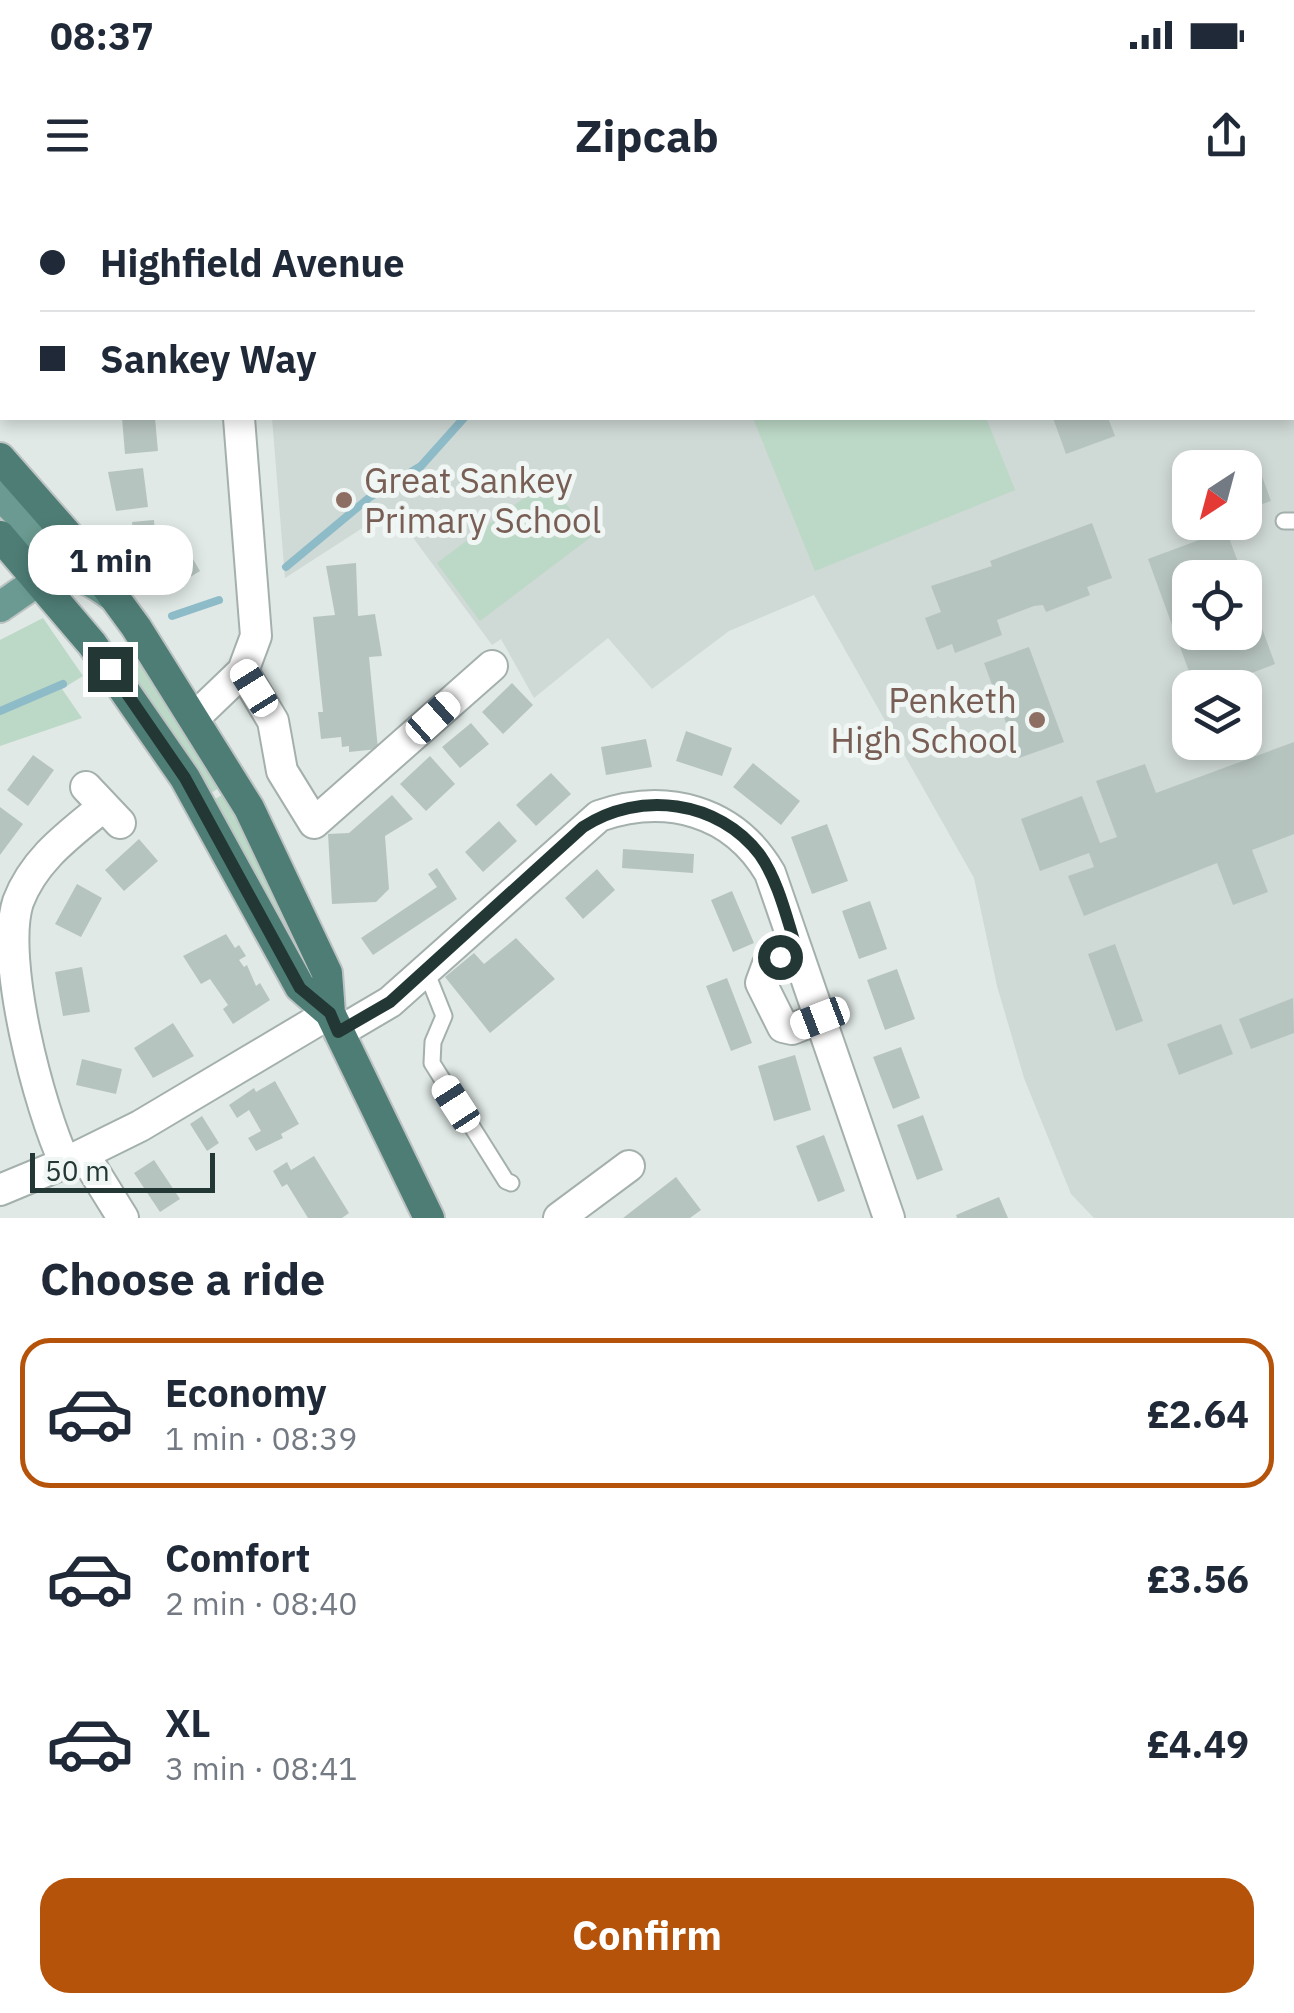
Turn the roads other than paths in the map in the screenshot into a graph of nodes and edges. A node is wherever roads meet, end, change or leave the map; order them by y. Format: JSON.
{"nodes":[{"id":1,"x":239,"y":420,"type":"edge"},
{"id":2,"x":0,"y":458,"type":"edge"},
{"id":3,"x":0,"y":494,"type":"edge"},
{"id":4,"x":0,"y":536,"type":"edge"},
{"id":5,"x":38,"y":581,"type":"junction"},
{"id":6,"x":113,"y":596,"type":"junction"},
{"id":7,"x":0,"y":607,"type":"edge"},
{"id":8,"x":492,"y":666,"type":"dead end"},
{"id":9,"x":243,"y":670,"type":"junction"},
{"id":10,"x":194,"y":718,"type":"junction"},
{"id":11,"x":103,"y":805,"type":"dead end"},
{"id":12,"x":797,"y":950,"type":"junction"},
{"id":13,"x":426,"y":970,"type":"junction"},
{"id":14,"x":820,"y":1018,"type":"junction"},
{"id":15,"x":334,"y":1022,"type":"junction"},
{"id":16,"x":75,"y":1159,"type":"junction"},
{"id":17,"x":629,"y":1166,"type":"dead end"},
{"id":18,"x":512,"y":1183,"type":"dead end"},
{"id":19,"x":0,"y":1190,"type":"edge"},
{"id":20,"x":123,"y":1218,"type":"edge"},
{"id":21,"x":429,"y":1218,"type":"edge"},
{"id":22,"x":559,"y":1218,"type":"edge"},
{"id":23,"x":889,"y":1218,"type":"edge"}],
"edges":[{"from":1,"to":9,"type":"street"},
{"from":2,"to":6,"type":"highway"},
{"from":3,"to":5,"type":"main road"},
{"from":4,"to":5,"type":"highway"},
{"from":5,"to":6,"type":"main road"},
{"from":5,"to":7,"type":"main road"},
{"from":5,"to":15,"type":"highway"},
{"from":6,"to":10,"type":"highway"},
{"from":8,"to":9,"type":"street"},
{"from":9,"to":10,"type":"street"},
{"from":10,"to":15,"type":"highway"},
{"from":11,"to":16,"type":"street"},
{"from":12,"to":13,"type":"street"},
{"from":12,"to":14,"type":"street"},
{"from":12,"to":14,"type":"street"},
{"from":13,"to":15,"type":"street"},
{"from":13,"to":18,"type":"lane"},
{"from":14,"to":23,"type":"street"},
{"from":15,"to":16,"type":"street"},
{"from":15,"to":21,"type":"highway"},
{"from":16,"to":19,"type":"street"},
{"from":16,"to":20,"type":"street"},
{"from":17,"to":22,"type":"street"}]}
